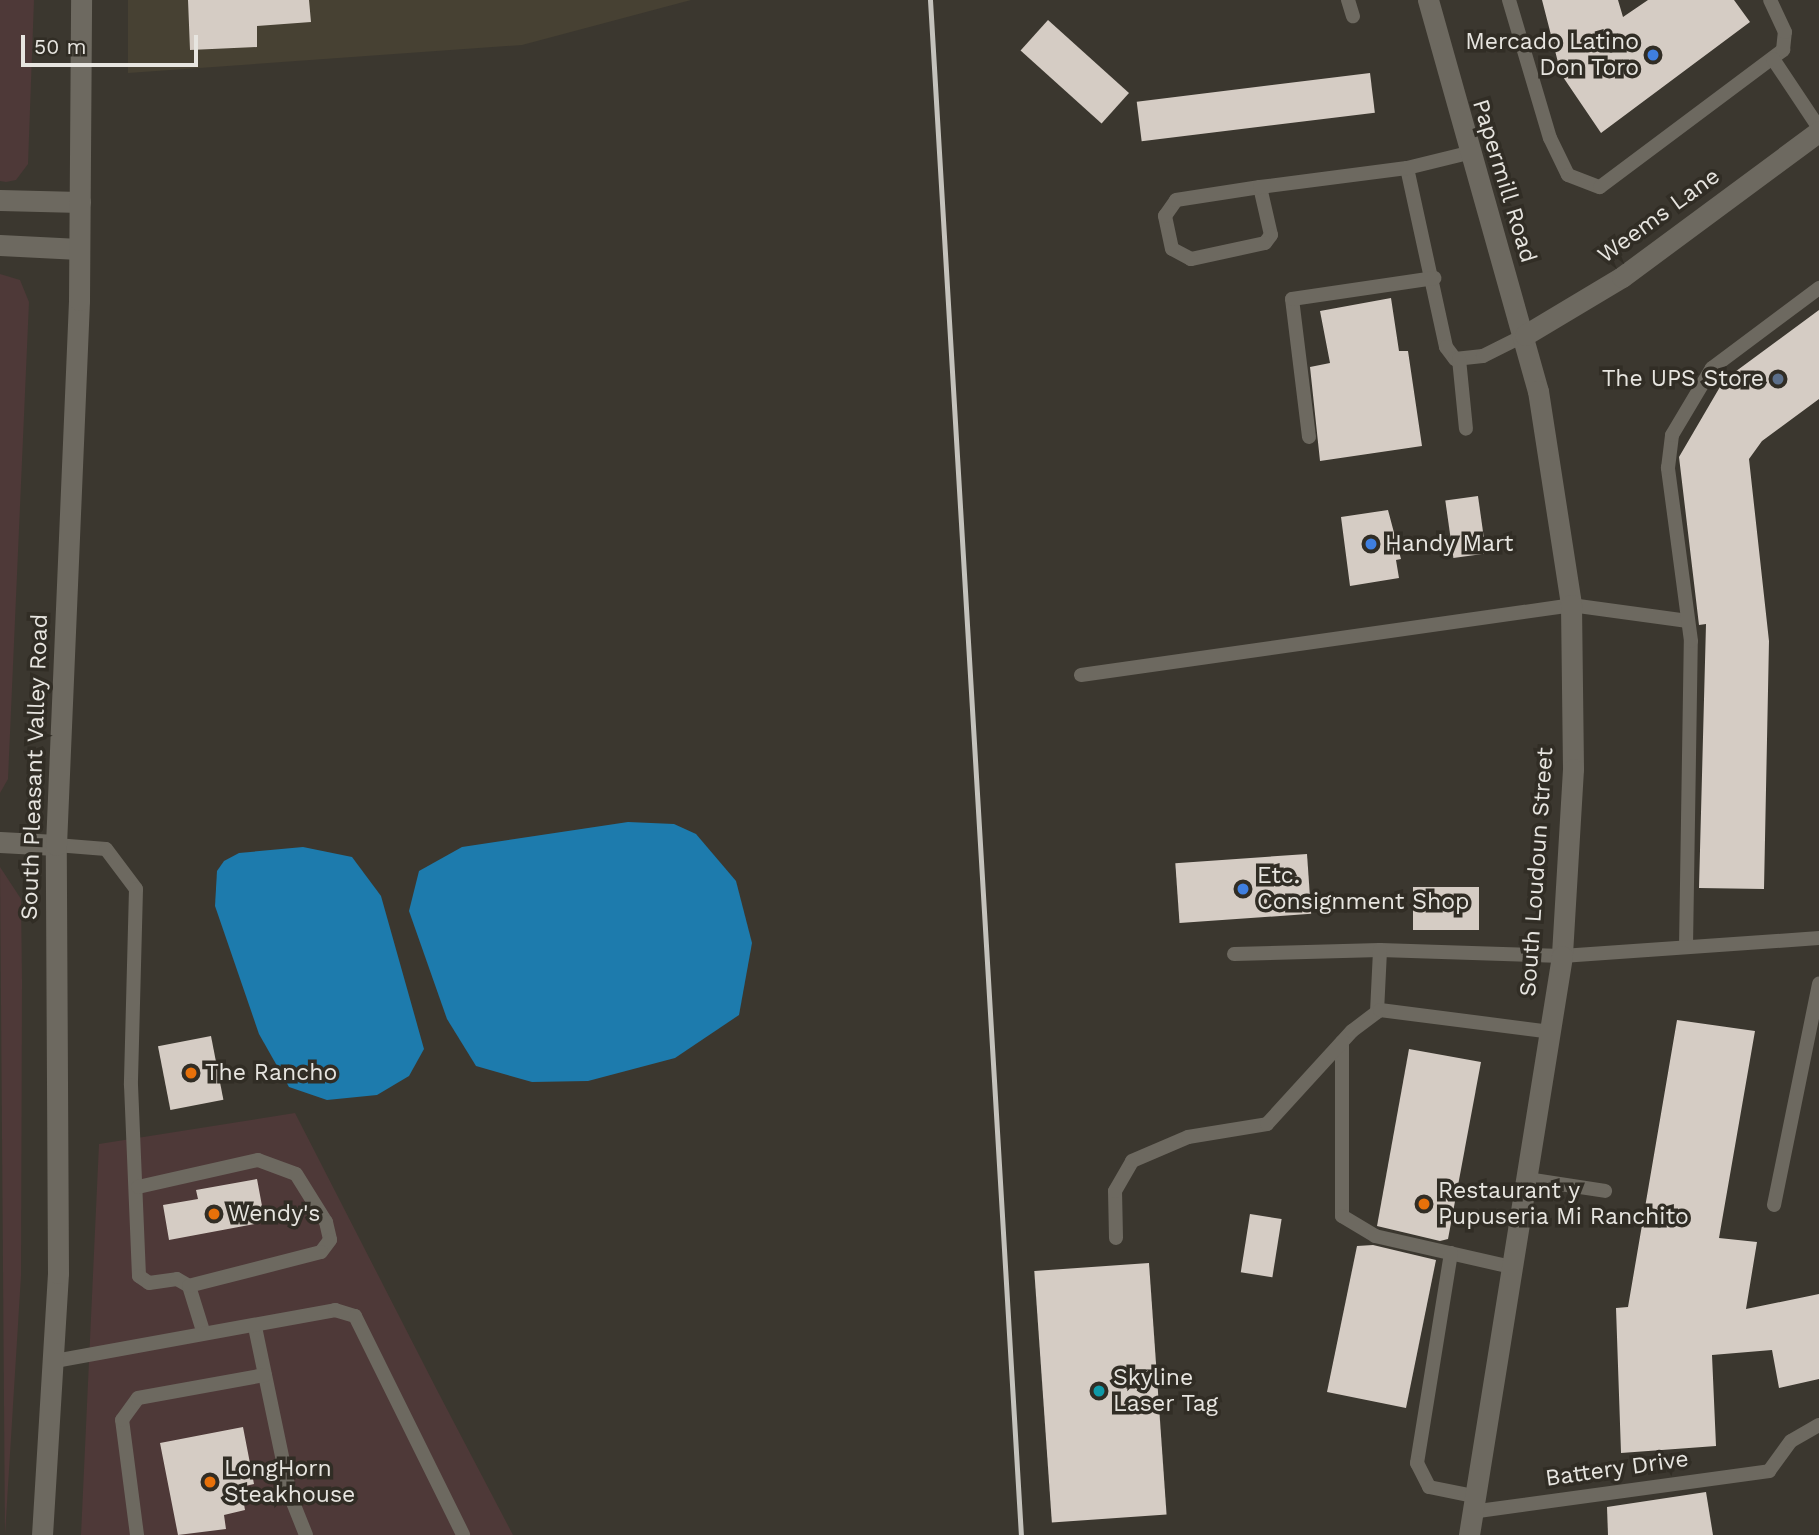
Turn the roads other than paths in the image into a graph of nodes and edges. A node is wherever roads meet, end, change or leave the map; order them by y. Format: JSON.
{"nodes":[{"id":1,"x":81,"y":0,"type":"edge"},
{"id":2,"x":1349,"y":0,"type":"edge"},
{"id":3,"x":1428,"y":0,"type":"edge"},
{"id":4,"x":1509,"y":0,"type":"edge"},
{"id":5,"x":1770,"y":0,"type":"edge"},
{"id":6,"x":1353,"y":16,"type":"dead end"},
{"id":7,"x":1773,"y":59,"type":"junction"},
{"id":8,"x":1819,"y":129,"type":"edge"},
{"id":9,"x":1468,"y":153,"type":"junction"},
{"id":10,"x":1406,"y":168,"type":"junction"},
{"id":11,"x":1259,"y":187,"type":"junction"},
{"id":12,"x":0,"y":200,"type":"edge"},
{"id":13,"x":80,"y":202,"type":"junction"},
{"id":14,"x":0,"y":245,"type":"edge"},
{"id":15,"x":79,"y":249,"type":"junction"},
{"id":16,"x":1434,"y":278,"type":"junction"},
{"id":17,"x":1819,"y":288,"type":"edge"},
{"id":18,"x":1525,"y":335,"type":"junction"},
{"id":19,"x":1459,"y":359,"type":"junction"},
{"id":20,"x":1466,"y":429,"type":"dead end"},
{"id":21,"x":1309,"y":437,"type":"dead end"},
{"id":22,"x":1571,"y":605,"type":"junction"},
{"id":23,"x":1688,"y":621,"type":"junction"},
{"id":24,"x":1081,"y":675,"type":"dead end"},
{"id":25,"x":0,"y":842,"type":"edge"},
{"id":26,"x":56,"y":845,"type":"junction"},
{"id":27,"x":1819,"y":938,"type":"edge"},
{"id":28,"x":1686,"y":947,"type":"junction"},
{"id":29,"x":1380,"y":950,"type":"junction"},
{"id":30,"x":1234,"y":954,"type":"dead end"},
{"id":31,"x":1562,"y":956,"type":"junction"},
{"id":32,"x":1819,"y":984,"type":"edge"},
{"id":33,"x":1377,"y":1012,"type":"junction"},
{"id":34,"x":1550,"y":1032,"type":"junction"},
{"id":35,"x":1342,"y":1042,"type":"junction"},
{"id":36,"x":1527,"y":1179,"type":"junction"},
{"id":37,"x":138,"y":1187,"type":"junction"},
{"id":38,"x":1605,"y":1191,"type":"dead end"},
{"id":39,"x":1774,"y":1205,"type":"dead end"},
{"id":40,"x":1116,"y":1238,"type":"dead end"},
{"id":41,"x":1451,"y":1253,"type":"junction"},
{"id":42,"x":1512,"y":1267,"type":"junction"},
{"id":43,"x":189,"y":1286,"type":"junction"},
{"id":44,"x":255,"y":1327,"type":"junction"},
{"id":45,"x":203,"y":1331,"type":"junction"},
{"id":46,"x":55,"y":1361,"type":"junction"},
{"id":47,"x":265,"y":1374,"type":"junction"},
{"id":48,"x":1819,"y":1425,"type":"edge"},
{"id":49,"x":1473,"y":1504,"type":"junction"},
{"id":50,"x":42,"y":1535,"type":"edge"},
{"id":51,"x":137,"y":1535,"type":"edge"},
{"id":52,"x":306,"y":1535,"type":"edge"},
{"id":53,"x":463,"y":1535,"type":"edge"},
{"id":54,"x":1469,"y":1535,"type":"edge"}],
"edges":[{"from":1,"to":13,"type":"main road","name":"South Pleasant Valley Road"},
{"from":2,"to":6,"type":"lane"},
{"from":3,"to":9,"type":"main road","name":"Papermill Road"},
{"from":4,"to":7,"type":"lane"},
{"from":5,"to":7,"type":"lane"},
{"from":7,"to":8,"type":"lane"},
{"from":8,"to":18,"type":"main road","name":"Weems Lane"},
{"from":9,"to":10,"type":"lane"},
{"from":9,"to":18,"type":"main road","name":"Papermill Road"},
{"from":10,"to":11,"type":"lane"},
{"from":10,"to":16,"type":"lane"},
{"from":11,"to":11,"type":"lane"},
{"from":12,"to":13,"type":"main road"},
{"from":13,"to":15,"type":"main road","name":"South Pleasant Valley Road"},
{"from":14,"to":15,"type":"main road"},
{"from":15,"to":26,"type":"main road","name":"South Pleasant Valley Road"},
{"from":16,"to":19,"type":"lane"},
{"from":16,"to":21,"type":"lane"},
{"from":17,"to":23,"type":"lane"},
{"from":18,"to":19,"type":"lane"},
{"from":18,"to":22,"type":"main road","name":"South Loudoun Street"},
{"from":19,"to":20,"type":"lane"},
{"from":22,"to":23,"type":"lane"},
{"from":22,"to":24,"type":"lane"},
{"from":22,"to":31,"type":"main road","name":"South Loudoun Street"},
{"from":23,"to":28,"type":"lane"},
{"from":25,"to":26,"type":"main road"},
{"from":26,"to":37,"type":"lane"},
{"from":26,"to":46,"type":"main road","name":"South Pleasant Valley Road"},
{"from":27,"to":28,"type":"lane"},
{"from":28,"to":31,"type":"lane"},
{"from":29,"to":30,"type":"lane"},
{"from":29,"to":31,"type":"lane"},
{"from":29,"to":33,"type":"lane"},
{"from":31,"to":34,"type":"main road","name":"South Loudoun Street"},
{"from":32,"to":39,"type":"lane"},
{"from":33,"to":34,"type":"lane"},
{"from":33,"to":35,"type":"lane"},
{"from":34,"to":36,"type":"main road","name":"South Loudoun Street"},
{"from":35,"to":40,"type":"lane"},
{"from":35,"to":41,"type":"lane"},
{"from":36,"to":38,"type":"lane"},
{"from":36,"to":42,"type":"main road","name":"South Loudoun Street"},
{"from":37,"to":43,"type":"lane"},
{"from":37,"to":43,"type":"lane"},
{"from":41,"to":42,"type":"lane"},
{"from":41,"to":49,"type":"lane","name":"Battery Drive"},
{"from":42,"to":49,"type":"main road","name":"South Loudoun Street"},
{"from":43,"to":45,"type":"lane"},
{"from":44,"to":45,"type":"lane"},
{"from":44,"to":47,"type":"lane"},
{"from":44,"to":53,"type":"lane"},
{"from":45,"to":46,"type":"lane"},
{"from":46,"to":50,"type":"main road","name":"South Pleasant Valley Road"},
{"from":47,"to":51,"type":"lane"},
{"from":47,"to":52,"type":"lane"},
{"from":48,"to":49,"type":"lane","name":"Battery Drive"},
{"from":49,"to":54,"type":"main road","name":"South Loudoun Street"}]}
